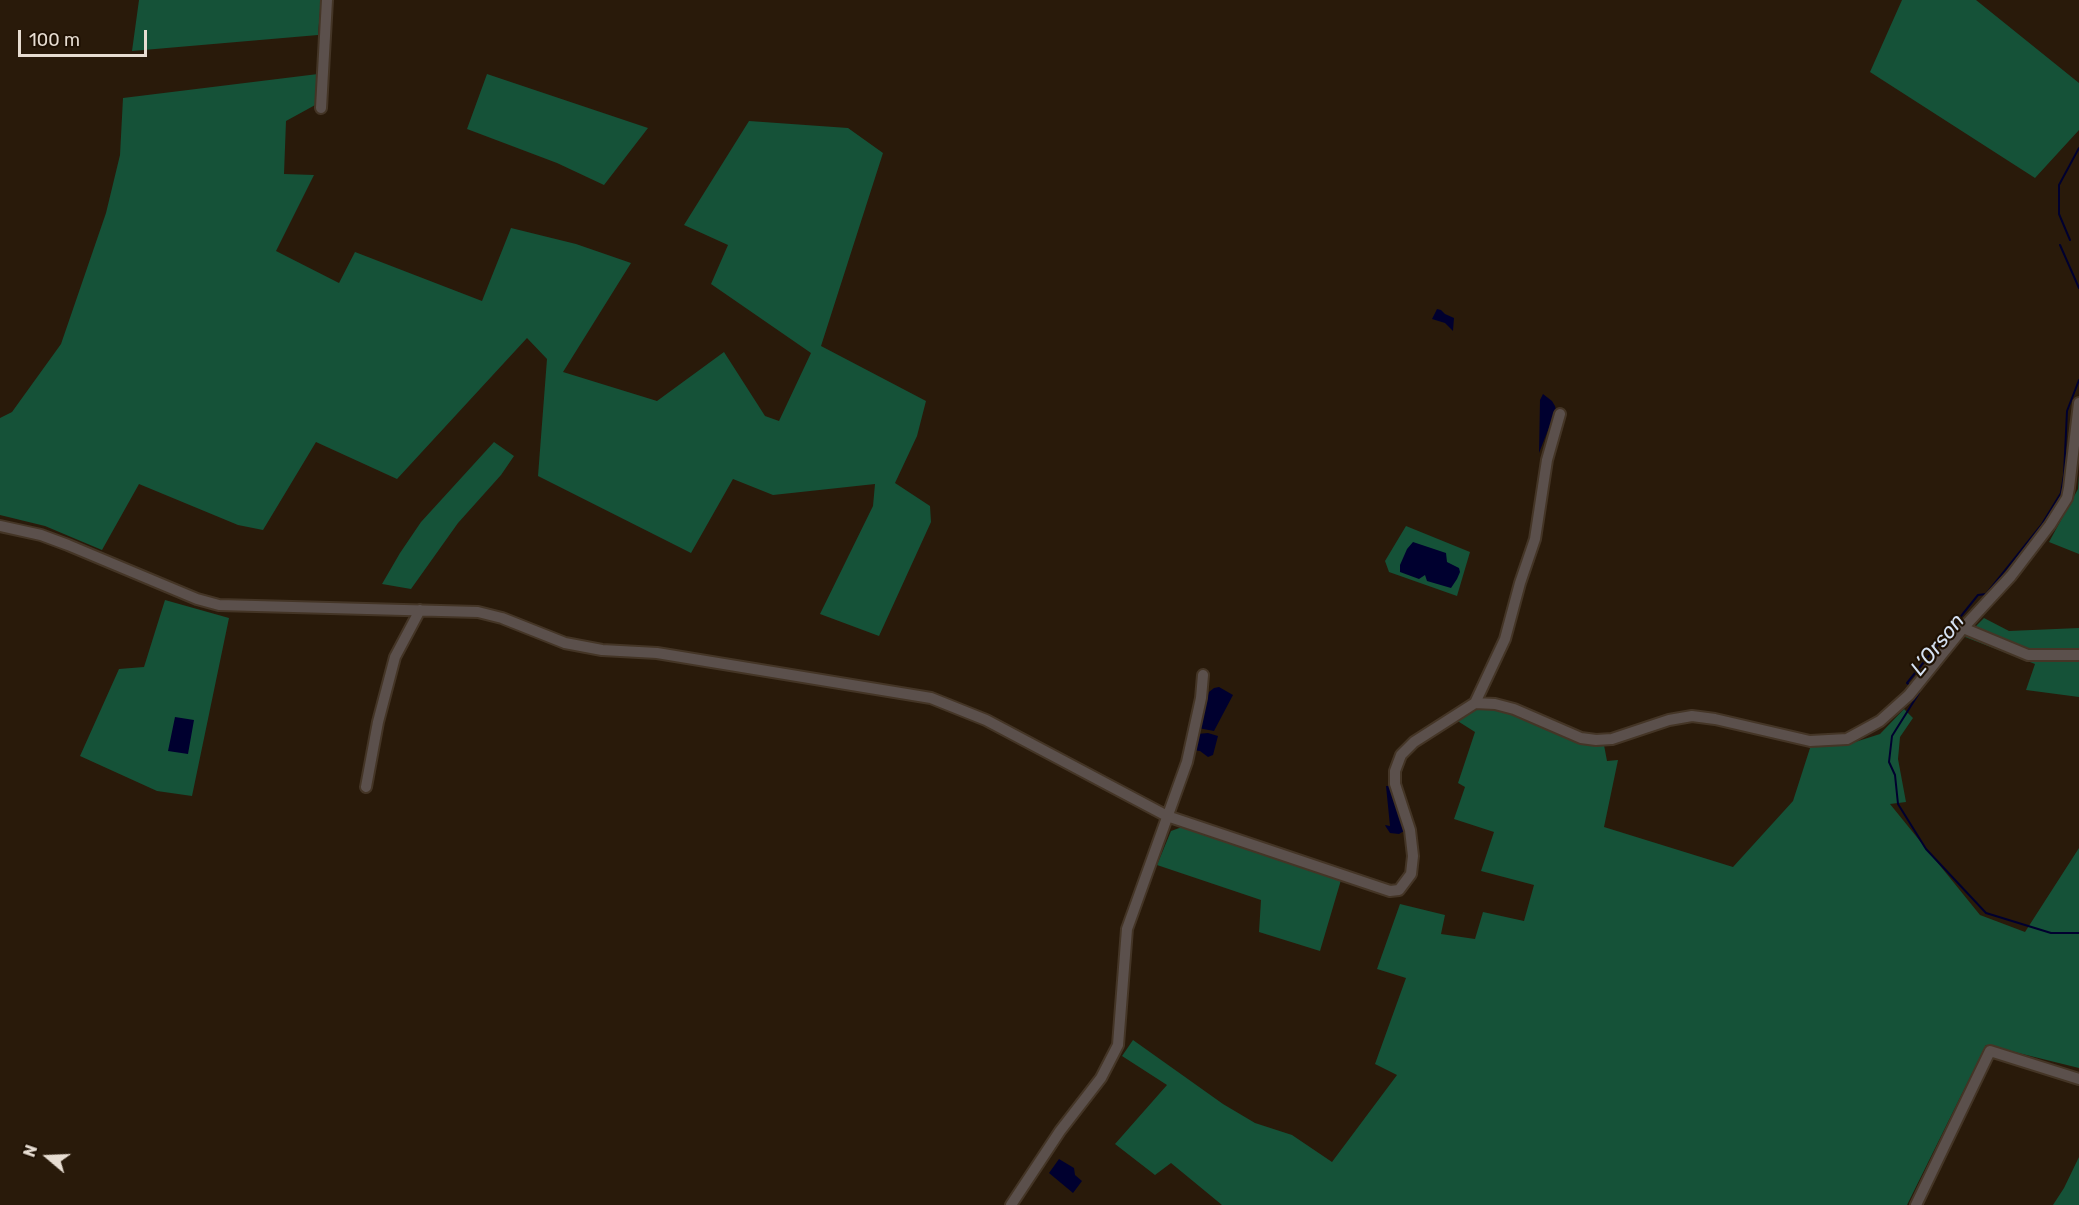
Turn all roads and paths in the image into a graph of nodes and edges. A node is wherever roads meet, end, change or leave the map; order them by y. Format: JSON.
{"nodes":[{"id":1,"x":327,"y":0,"type":"edge"},
{"id":2,"x":321,"y":108,"type":"dead end"},
{"id":3,"x":2079,"y":403,"type":"edge"},
{"id":4,"x":1560,"y":414,"type":"dead end"},
{"id":5,"x":0,"y":526,"type":"edge"},
{"id":6,"x":420,"y":610,"type":"junction"},
{"id":7,"x":1963,"y":628,"type":"junction"},
{"id":8,"x":2079,"y":655,"type":"edge"},
{"id":9,"x":1203,"y":675,"type":"dead end"},
{"id":10,"x":1475,"y":703,"type":"junction"},
{"id":11,"x":366,"y":787,"type":"dead end"},
{"id":12,"x":1167,"y":816,"type":"junction"},
{"id":13,"x":2079,"y":1079,"type":"edge"},
{"id":14,"x":1011,"y":1205,"type":"edge"},
{"id":15,"x":1916,"y":1205,"type":"edge"}],
"edges":[{"from":1,"to":2,"type":"street"},
{"from":3,"to":7,"type":"street"},
{"from":4,"to":10,"type":"street"},
{"from":5,"to":6,"type":"street"},
{"from":6,"to":11,"type":"street"},
{"from":6,"to":12,"type":"street"},
{"from":7,"to":8,"type":"street"},
{"from":7,"to":10,"type":"street"},
{"from":9,"to":12,"type":"street"},
{"from":10,"to":12,"type":"street"},
{"from":12,"to":14,"type":"street"},
{"from":13,"to":15,"type":"street"}]}
